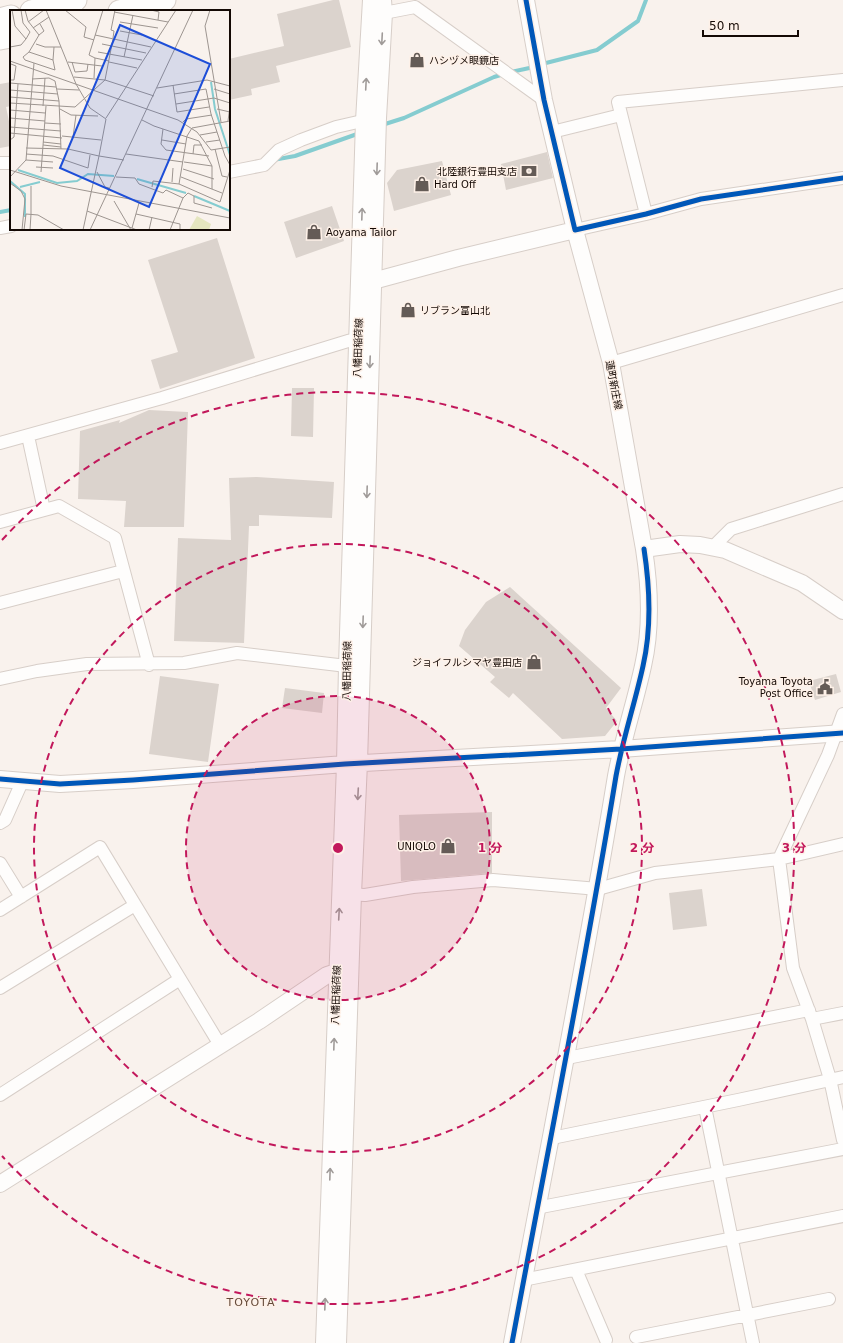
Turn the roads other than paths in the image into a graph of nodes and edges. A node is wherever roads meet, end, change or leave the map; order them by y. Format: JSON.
{"nodes":[{"id":1,"x":76,"y":0,"type":"edge"},
{"id":2,"x":165,"y":0,"type":"edge"},
{"id":3,"x":371,"y":0,"type":"edge"},
{"id":4,"x":526,"y":0,"type":"edge"},
{"id":5,"x":383,"y":6,"type":"edge"},
{"id":6,"x":35,"y":10,"type":"edge"},
{"id":7,"x":123,"y":10,"type":"edge"},
{"id":8,"x":10,"y":16,"type":"edge"},
{"id":9,"x":0,"y":19,"type":"edge"},
{"id":10,"x":10,"y":36,"type":"edge"},
{"id":11,"x":0,"y":39,"type":"edge"},
{"id":12,"x":843,"y":80,"type":"edge"},
{"id":13,"x":544,"y":100,"type":"junction"},
{"id":14,"x":621,"y":115,"type":"junction"},
{"id":15,"x":371,"y":119,"type":"junction"},
{"id":16,"x":552,"y":132,"type":"junction"},
{"id":17,"x":230,"y":172,"type":"edge"},
{"id":18,"x":843,"y":178,"type":"edge"},
{"id":19,"x":646,"y":214,"type":"junction"},
{"id":20,"x":10,"y":226,"type":"edge"},
{"id":21,"x":0,"y":228,"type":"edge"},
{"id":22,"x":575,"y":230,"type":"junction"},
{"id":23,"x":366,"y":281,"type":"junction"},
{"id":24,"x":843,"y":297,"type":"edge"},
{"id":25,"x":365,"y":338,"type":"junction"},
{"id":26,"x":611,"y":363,"type":"junction"},
{"id":27,"x":28,"y":436,"type":"junction"},
{"id":28,"x":0,"y":444,"type":"edge"},
{"id":29,"x":843,"y":494,"type":"edge"},
{"id":30,"x":44,"y":510,"type":"junction"},
{"id":31,"x":0,"y":522,"type":"edge"},
{"id":32,"x":713,"y":547,"type":"junction"},
{"id":33,"x":644,"y":549,"type":"junction"},
{"id":34,"x":124,"y":571,"type":"junction"},
{"id":35,"x":0,"y":603,"type":"edge"},
{"id":36,"x":843,"y":611,"type":"edge"},
{"id":37,"x":149,"y":665,"type":"junction"},
{"id":38,"x":354,"y":666,"type":"junction"},
{"id":39,"x":0,"y":679,"type":"edge"},
{"id":40,"x":843,"y":714,"type":"edge"},
{"id":41,"x":839,"y":733,"type":"edge"},
{"id":42,"x":621,"y":749,"type":"junction"},
{"id":43,"x":352,"y":763,"type":"junction"},
{"id":44,"x":0,"y":779,"type":"edge"},
{"id":45,"x":22,"y":782,"type":"junction"},
{"id":46,"x":0,"y":823,"type":"edge"},
{"id":47,"x":843,"y":844,"type":"edge"},
{"id":48,"x":779,"y":859,"type":"junction"},
{"id":49,"x":0,"y":863,"type":"edge"},
{"id":50,"x":598,"y":889,"type":"junction"},
{"id":51,"x":346,"y":894,"type":"junction"},
{"id":52,"x":21,"y":897,"type":"junction"},
{"id":53,"x":136,"y":906,"type":"junction"},
{"id":54,"x":0,"y":910,"type":"edge"},
{"id":55,"x":344,"y":969,"type":"junction"},
{"id":56,"x":180,"y":979,"type":"junction"},
{"id":57,"x":0,"y":988,"type":"edge"},
{"id":58,"x":843,"y":1012,"type":"edge"},
{"id":59,"x":811,"y":1014,"type":"junction"},
{"id":60,"x":220,"y":1045,"type":"junction"},
{"id":61,"x":567,"y":1058,"type":"junction"},
{"id":62,"x":843,"y":1077,"type":"edge"},
{"id":63,"x":830,"y":1079,"type":"junction"},
{"id":64,"x":0,"y":1095,"type":"edge"},
{"id":65,"x":705,"y":1107,"type":"junction"},
{"id":66,"x":552,"y":1138,"type":"junction"},
{"id":67,"x":843,"y":1140,"type":"edge"},
{"id":68,"x":843,"y":1149,"type":"edge"},
{"id":69,"x":719,"y":1172,"type":"junction"},
{"id":70,"x":0,"y":1184,"type":"edge"},
{"id":71,"x":536,"y":1208,"type":"junction"},
{"id":72,"x":843,"y":1216,"type":"edge"},
{"id":73,"x":732,"y":1239,"type":"junction"},
{"id":74,"x":576,"y":1270,"type":"junction"},
{"id":75,"x":524,"y":1280,"type":"junction"},
{"id":76,"x":829,"y":1299,"type":"dead end"},
{"id":77,"x":747,"y":1315,"type":"junction"},
{"id":78,"x":636,"y":1337,"type":"dead end"},
{"id":79,"x":606,"y":1340,"type":"dead end"},
{"id":80,"x":324,"y":1343,"type":"edge"},
{"id":81,"x":338,"y":1343,"type":"edge"},
{"id":82,"x":512,"y":1343,"type":"edge"},
{"id":83,"x":753,"y":1343,"type":"edge"}],
"edges":[{"from":1,"to":6,"type":"highway"},
{"from":2,"to":7,"type":"highway"},
{"from":15,"to":3,"type":"main road","name":"八幡田稲荷線","one_way":true},
{"from":4,"to":13,"type":"main road","name":"蓮町新庄線"},
{"from":5,"to":13,"type":"street"},
{"from":5,"to":15,"type":"main road","name":"八幡田稲荷線","one_way":true},
{"from":8,"to":9,"type":"highway"},
{"from":10,"to":11,"type":"highway"},
{"from":12,"to":14,"type":"street"},
{"from":13,"to":16,"type":"main road","name":"蓮町新庄線"},
{"from":14,"to":16,"type":"street"},
{"from":14,"to":19,"type":"street"},
{"from":15,"to":17,"type":"street"},
{"from":15,"to":23,"type":"main road","name":"八幡田稲荷線"},
{"from":16,"to":22,"type":"main road","name":"蓮町新庄線"},
{"from":18,"to":19,"type":"street"},
{"from":19,"to":22,"type":"street"},
{"from":20,"to":21,"type":"street"},
{"from":22,"to":23,"type":"main road"},
{"from":22,"to":26,"type":"main road","name":"蓮町新庄線"},
{"from":23,"to":25,"type":"main road","name":"八幡田稲荷線"},
{"from":24,"to":26,"type":"street"},
{"from":25,"to":27,"type":"street"},
{"from":25,"to":38,"type":"main road","name":"八幡田稲荷線"},
{"from":26,"to":33,"type":"main road","name":"蓮町新庄線"},
{"from":27,"to":28,"type":"street"},
{"from":27,"to":30,"type":"street"},
{"from":29,"to":32,"type":"street"},
{"from":30,"to":31,"type":"street"},
{"from":30,"to":34,"type":"street"},
{"from":32,"to":33,"type":"main road"},
{"from":32,"to":36,"type":"main road"},
{"from":33,"to":42,"type":"main road","name":"蓮町新庄線"},
{"from":34,"to":35,"type":"street"},
{"from":34,"to":37,"type":"street"},
{"from":37,"to":38,"type":"street"},
{"from":37,"to":39,"type":"street"},
{"from":38,"to":43,"type":"main road","name":"八幡田稲荷線"},
{"from":40,"to":41,"type":"street"},
{"from":41,"to":42,"type":"main road"},
{"from":41,"to":48,"type":"street"},
{"from":42,"to":43,"type":"main road"},
{"from":42,"to":50,"type":"main road","name":"蓮町新庄線"},
{"from":43,"to":45,"type":"main road"},
{"from":43,"to":51,"type":"main road","name":"八幡田稲荷線"},
{"from":44,"to":45,"type":"main road"},
{"from":45,"to":46,"type":"street"},
{"from":47,"to":48,"type":"street"},
{"from":48,"to":50,"type":"street"},
{"from":48,"to":59,"type":"street"},
{"from":49,"to":52,"type":"street"},
{"from":50,"to":51,"type":"street"},
{"from":50,"to":61,"type":"main road","name":"蓮町新庄線"},
{"from":51,"to":55,"type":"main road","name":"八幡田稲荷線"},
{"from":52,"to":53,"type":"street"},
{"from":52,"to":54,"type":"street"},
{"from":53,"to":56,"type":"street"},
{"from":53,"to":57,"type":"street"},
{"from":55,"to":60,"type":"main road"},
{"from":80,"to":55,"type":"main road","name":"八幡田稲荷線","one_way":true},
{"from":55,"to":81,"type":"main road","name":"八幡田稲荷線"},
{"from":56,"to":60,"type":"street"},
{"from":56,"to":64,"type":"street"},
{"from":58,"to":59,"type":"street"},
{"from":59,"to":61,"type":"street"},
{"from":59,"to":63,"type":"street"},
{"from":60,"to":70,"type":"main road"},
{"from":61,"to":66,"type":"main road","name":"蓮町新庄線"},
{"from":62,"to":63,"type":"street"},
{"from":63,"to":65,"type":"street"},
{"from":63,"to":67,"type":"street"},
{"from":65,"to":66,"type":"street"},
{"from":65,"to":69,"type":"street"},
{"from":66,"to":71,"type":"main road","name":"蓮町新庄線"},
{"from":68,"to":69,"type":"street"},
{"from":69,"to":71,"type":"street"},
{"from":69,"to":73,"type":"street"},
{"from":71,"to":75,"type":"main road","name":"蓮町新庄線"},
{"from":72,"to":73,"type":"street"},
{"from":73,"to":74,"type":"street"},
{"from":73,"to":77,"type":"street"},
{"from":74,"to":75,"type":"street"},
{"from":74,"to":79,"type":"street"},
{"from":75,"to":82,"type":"main road","name":"蓮町新庄線"},
{"from":76,"to":77,"type":"street"},
{"from":77,"to":78,"type":"street"},
{"from":77,"to":83,"type":"street"}]}
